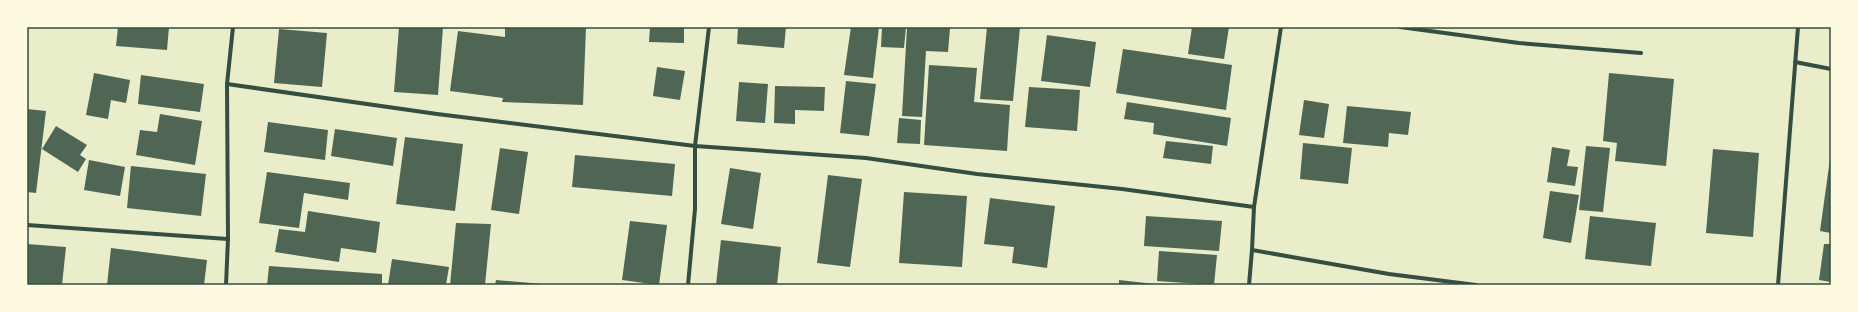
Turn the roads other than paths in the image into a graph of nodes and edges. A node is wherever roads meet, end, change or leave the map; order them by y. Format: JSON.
{"nodes":[{"id":1,"x":233,"y":27,"type":"edge"},
{"id":2,"x":709,"y":27,"type":"edge"},
{"id":3,"x":1281,"y":27,"type":"edge"},
{"id":4,"x":1400,"y":27,"type":"edge"},
{"id":5,"x":1798,"y":27,"type":"edge"},
{"id":6,"x":1641,"y":52,"type":"dead end"},
{"id":7,"x":1795,"y":62,"type":"junction"},
{"id":8,"x":1831,"y":69,"type":"edge"},
{"id":9,"x":227,"y":84,"type":"junction"},
{"id":10,"x":694,"y":146,"type":"junction"},
{"id":11,"x":1254,"y":207,"type":"junction"},
{"id":12,"x":27,"y":225,"type":"edge"},
{"id":13,"x":228,"y":239,"type":"junction"},
{"id":14,"x":1252,"y":250,"type":"junction"},
{"id":15,"x":226,"y":285,"type":"edge"},
{"id":16,"x":688,"y":285,"type":"edge"},
{"id":17,"x":1248,"y":285,"type":"edge"},
{"id":18,"x":1476,"y":285,"type":"edge"},
{"id":19,"x":1778,"y":285,"type":"edge"}],
"edges":[{"from":1,"to":9,"type":"street"},
{"from":2,"to":10,"type":"street"},
{"from":3,"to":11,"type":"street"},
{"from":4,"to":6,"type":"street"},
{"from":5,"to":7,"type":"street"},
{"from":7,"to":8,"type":"street"},
{"from":7,"to":19,"type":"street"},
{"from":9,"to":10,"type":"street"},
{"from":9,"to":13,"type":"street"},
{"from":10,"to":11,"type":"street"},
{"from":10,"to":16,"type":"street"},
{"from":11,"to":14,"type":"street"},
{"from":12,"to":13,"type":"street"},
{"from":13,"to":15,"type":"street"},
{"from":14,"to":17,"type":"street"},
{"from":14,"to":18,"type":"street"}]}
